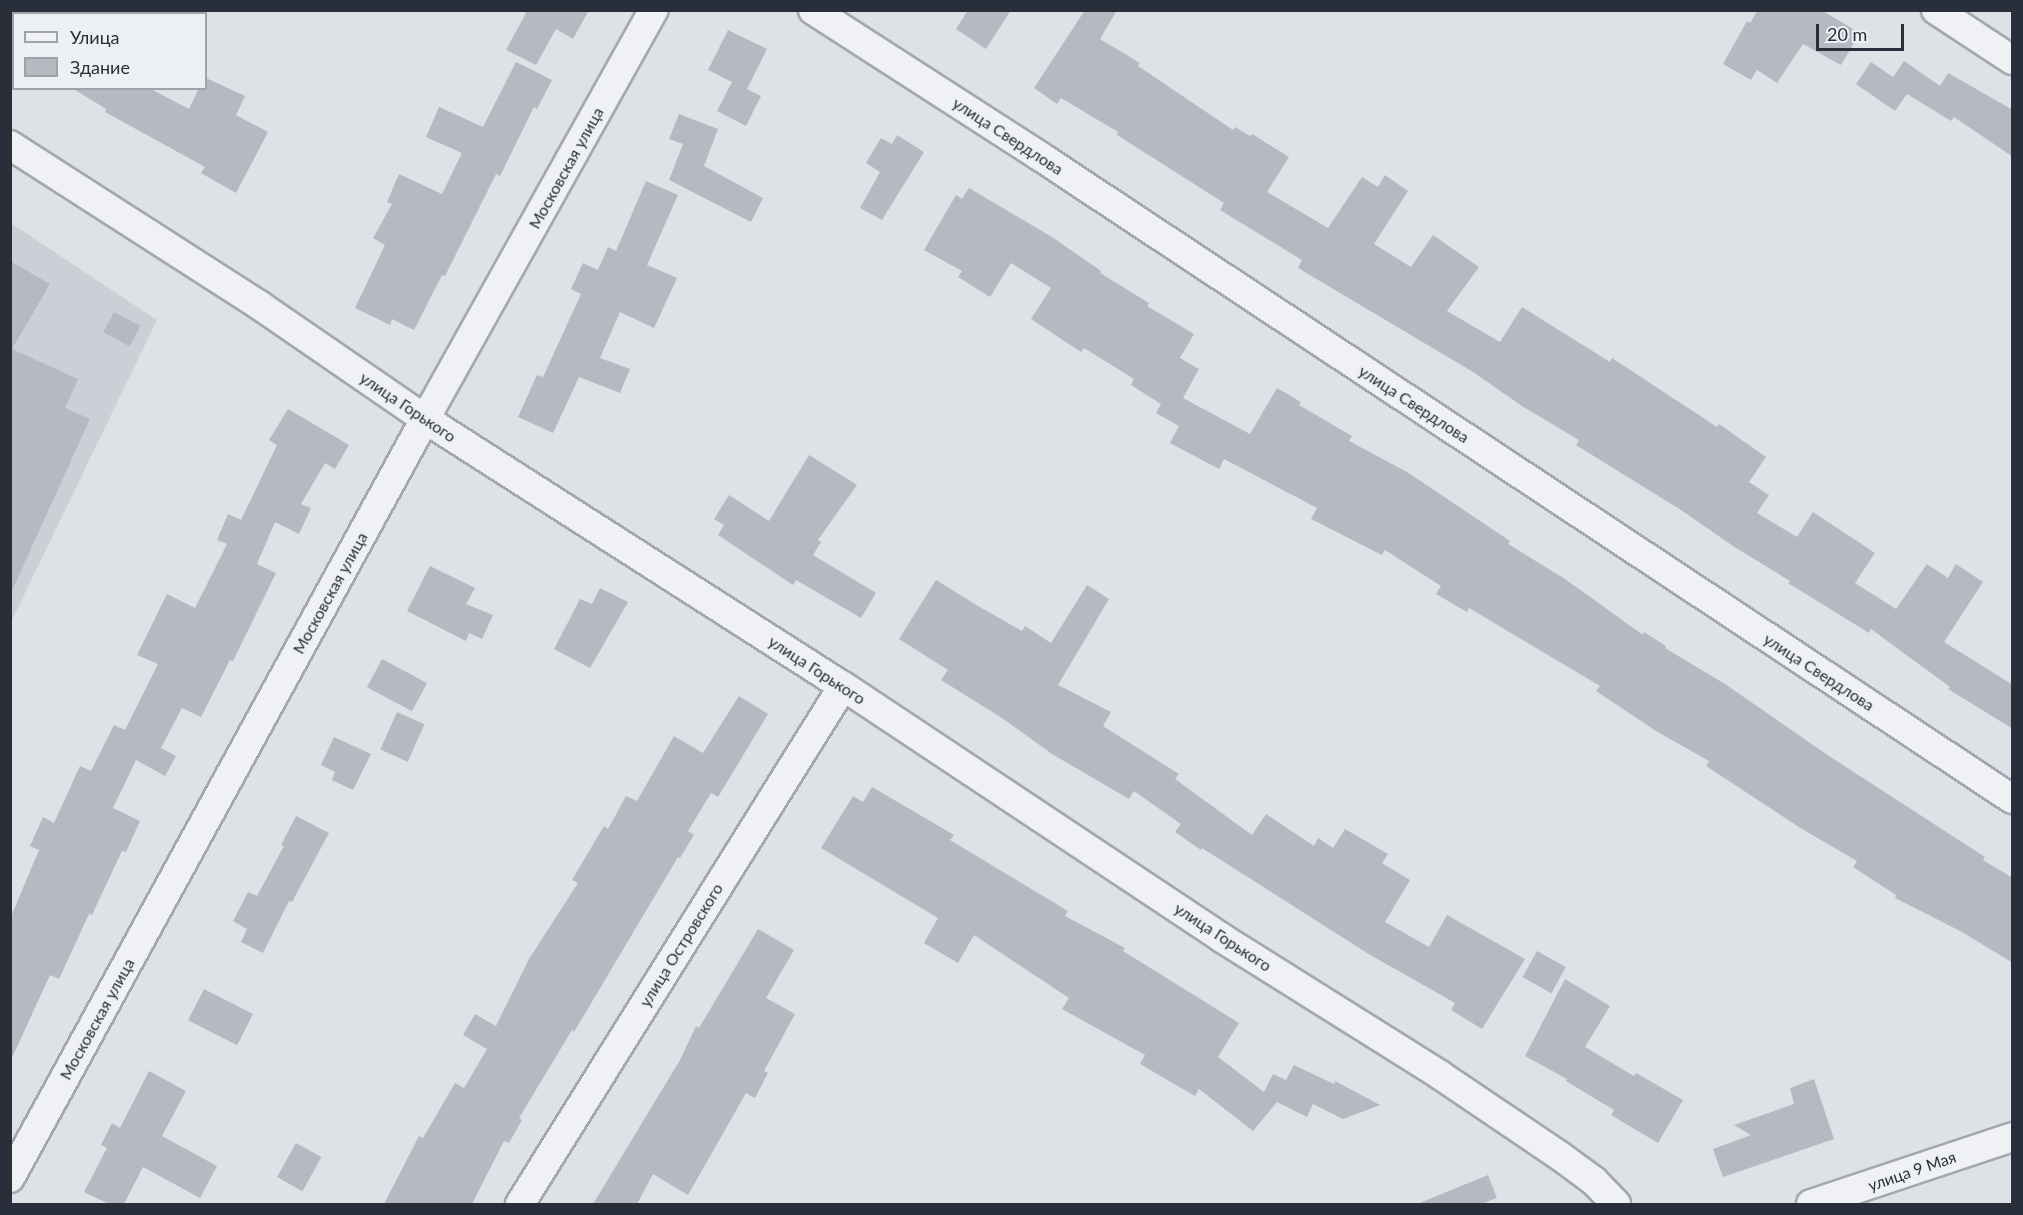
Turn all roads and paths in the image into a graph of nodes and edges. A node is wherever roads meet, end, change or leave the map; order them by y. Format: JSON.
{"nodes":[{"id":1,"x":654,"y":10,"type":"edge"},
{"id":2,"x":813,"y":10,"type":"edge"},
{"id":3,"x":1936,"y":10,"type":"edge"},
{"id":4,"x":2013,"y":60,"type":"edge"},
{"id":5,"x":10,"y":145,"type":"edge"},
{"id":6,"x":425,"y":419,"type":"junction"},
{"id":7,"x":843,"y":686,"type":"junction"},
{"id":8,"x":2013,"y":800,"type":"edge"},
{"id":9,"x":2013,"y":1137,"type":"edge"},
{"id":10,"x":10,"y":1178,"type":"edge"},
{"id":11,"x":520,"y":1204,"type":"edge"},
{"id":12,"x":1616,"y":1204,"type":"edge"},
{"id":13,"x":1811,"y":1204,"type":"edge"}],
"edges":[{"from":1,"to":6,"type":"street","name":"Московская улица"},
{"from":2,"to":8,"type":"street","name":"улица Свердлова"},
{"from":3,"to":4,"type":"street"},
{"from":5,"to":6,"type":"street","name":"улица Горького"},
{"from":6,"to":7,"type":"street","name":"улица Горького"},
{"from":6,"to":10,"type":"street","name":"Московская улица"},
{"from":7,"to":11,"type":"street","name":"улица Островского"},
{"from":7,"to":12,"type":"street","name":"улица Горького"},
{"from":9,"to":13,"type":"street","name":"улица 9 Мая"}]}
